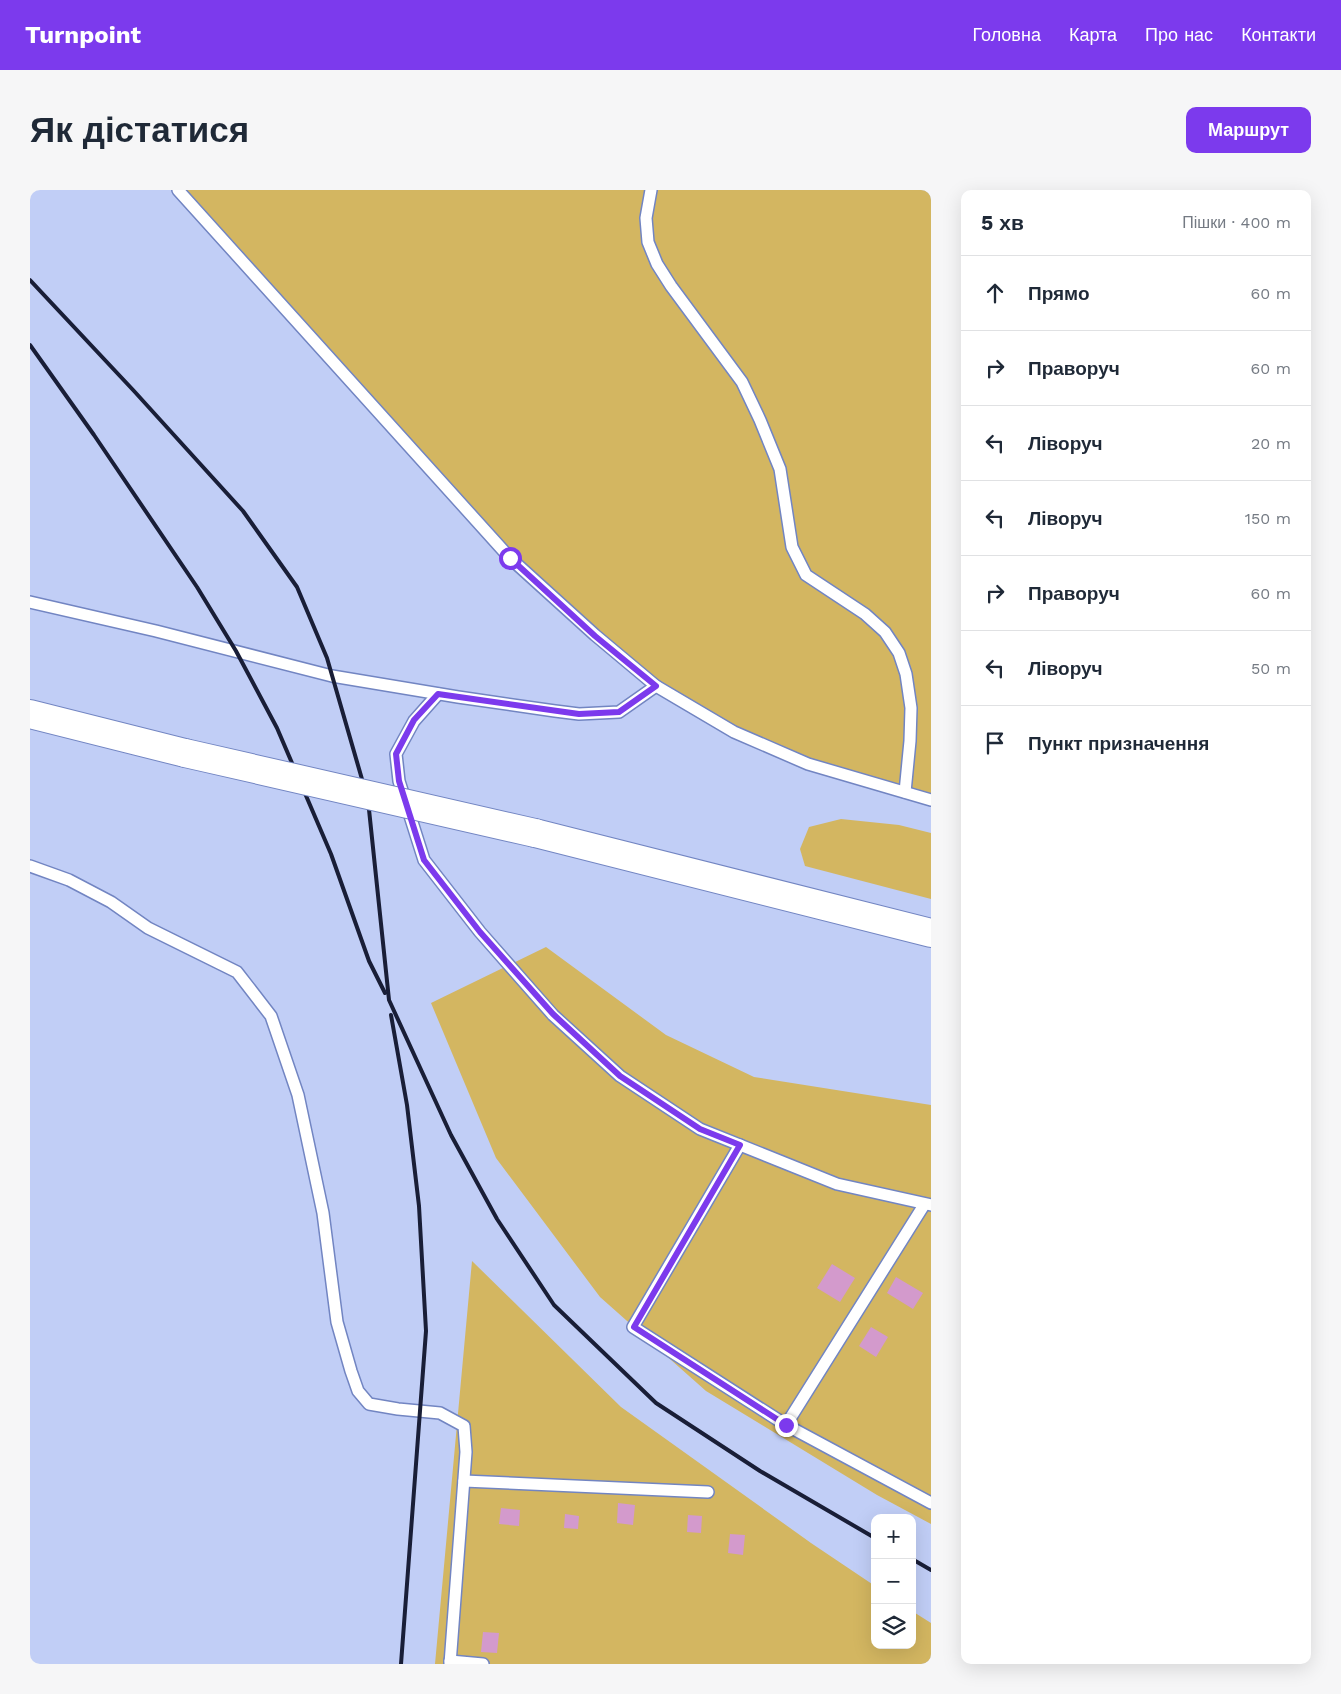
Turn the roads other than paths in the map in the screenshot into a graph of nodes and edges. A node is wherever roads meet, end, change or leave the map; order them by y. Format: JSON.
{"nodes":[{"id":1,"x":178,"y":190,"type":"edge"},
{"id":2,"x":651,"y":190,"type":"edge"},
{"id":3,"x":30,"y":602,"type":"edge"},
{"id":4,"x":656,"y":686,"type":"junction"},
{"id":5,"x":438,"y":694,"type":"junction"},
{"id":6,"x":30,"y":714,"type":"edge"},
{"id":7,"x":905,"y":792,"type":"junction"},
{"id":8,"x":931,"y":800,"type":"edge"},
{"id":9,"x":30,"y":866,"type":"edge"},
{"id":10,"x":931,"y":933,"type":"edge"},
{"id":11,"x":740,"y":1145,"type":"junction"},
{"id":12,"x":927,"y":1205,"type":"edge"},
{"id":13,"x":786,"y":1425,"type":"junction"},
{"id":14,"x":464,"y":1480,"type":"junction"},
{"id":15,"x":708,"y":1492,"type":"dead end"},
{"id":16,"x":931,"y":1503,"type":"edge"},
{"id":17,"x":450,"y":1662,"type":"edge"},
{"id":18,"x":483,"y":1664,"type":"edge"}],
"edges":[{"from":1,"to":4,"type":"lane"},
{"from":2,"to":7,"type":"lane"},
{"from":3,"to":5,"type":"lane"},
{"from":4,"to":5,"type":"lane"},
{"from":4,"to":7,"type":"lane"},
{"from":5,"to":11,"type":"lane"},
{"from":6,"to":10,"type":"main road","bridge":true},
{"from":7,"to":8,"type":"lane"},
{"from":9,"to":14,"type":"lane"},
{"from":11,"to":12,"type":"lane"},
{"from":11,"to":13,"type":"lane"},
{"from":12,"to":13,"type":"lane"},
{"from":13,"to":16,"type":"lane"},
{"from":14,"to":15,"type":"lane"},
{"from":14,"to":17,"type":"lane"},
{"from":17,"to":18,"type":"lane"}]}
